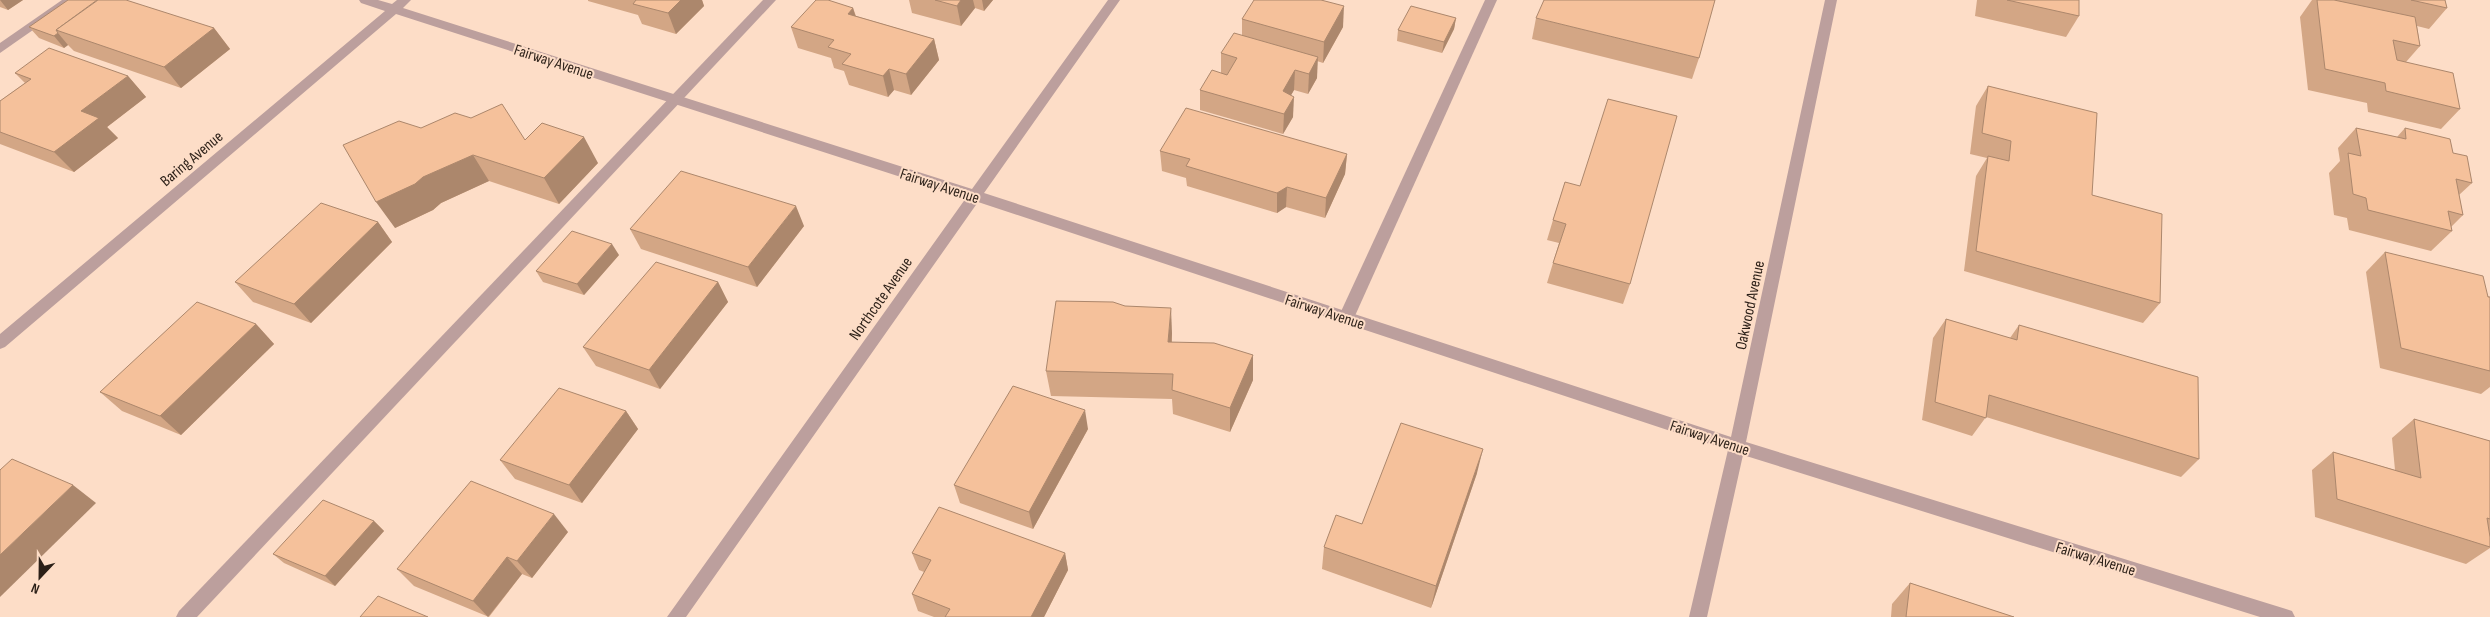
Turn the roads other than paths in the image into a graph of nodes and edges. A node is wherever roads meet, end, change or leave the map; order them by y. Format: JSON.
{"nodes":[{"id":1,"x":70,"y":0,"type":"edge"},
{"id":2,"x":365,"y":0,"type":"edge"},
{"id":3,"x":405,"y":0,"type":"edge"},
{"id":4,"x":770,"y":0,"type":"edge"},
{"id":5,"x":1114,"y":0,"type":"edge"},
{"id":6,"x":1491,"y":0,"type":"edge"},
{"id":7,"x":1830,"y":0,"type":"edge"},
{"id":8,"x":394,"y":10,"type":"junction"},
{"id":9,"x":0,"y":49,"type":"edge"},
{"id":10,"x":675,"y":100,"type":"junction"},
{"id":11,"x":974,"y":195,"type":"junction"},
{"id":12,"x":1346,"y":318,"type":"junction"},
{"id":13,"x":0,"y":343,"type":"edge"},
{"id":14,"x":1737,"y":446,"type":"junction"},
{"id":15,"x":185,"y":617,"type":"edge"},
{"id":16,"x":676,"y":617,"type":"edge"},
{"id":17,"x":1698,"y":617,"type":"edge"},
{"id":18,"x":2286,"y":617,"type":"edge"}],
"edges":[{"from":1,"to":9,"type":"street"},
{"from":2,"to":8,"type":"street","name":"Fairway Avenue"},
{"from":3,"to":8,"type":"street","name":"Baring Avenue"},
{"from":4,"to":10,"type":"street"},
{"from":5,"to":11,"type":"street","name":"Northcote Avenue"},
{"from":6,"to":12,"type":"street"},
{"from":7,"to":14,"type":"street","name":"Oakwood Avenue"},
{"from":8,"to":10,"type":"street","name":"Fairway Avenue"},
{"from":8,"to":13,"type":"street","name":"Baring Avenue"},
{"from":10,"to":11,"type":"street","name":"Fairway Avenue"},
{"from":10,"to":15,"type":"street"},
{"from":11,"to":12,"type":"street","name":"Fairway Avenue"},
{"from":11,"to":16,"type":"street","name":"Northcote Avenue"},
{"from":12,"to":14,"type":"street","name":"Fairway Avenue"},
{"from":14,"to":17,"type":"street","name":"Oakwood Avenue"},
{"from":14,"to":18,"type":"street","name":"Fairway Avenue"}]}
